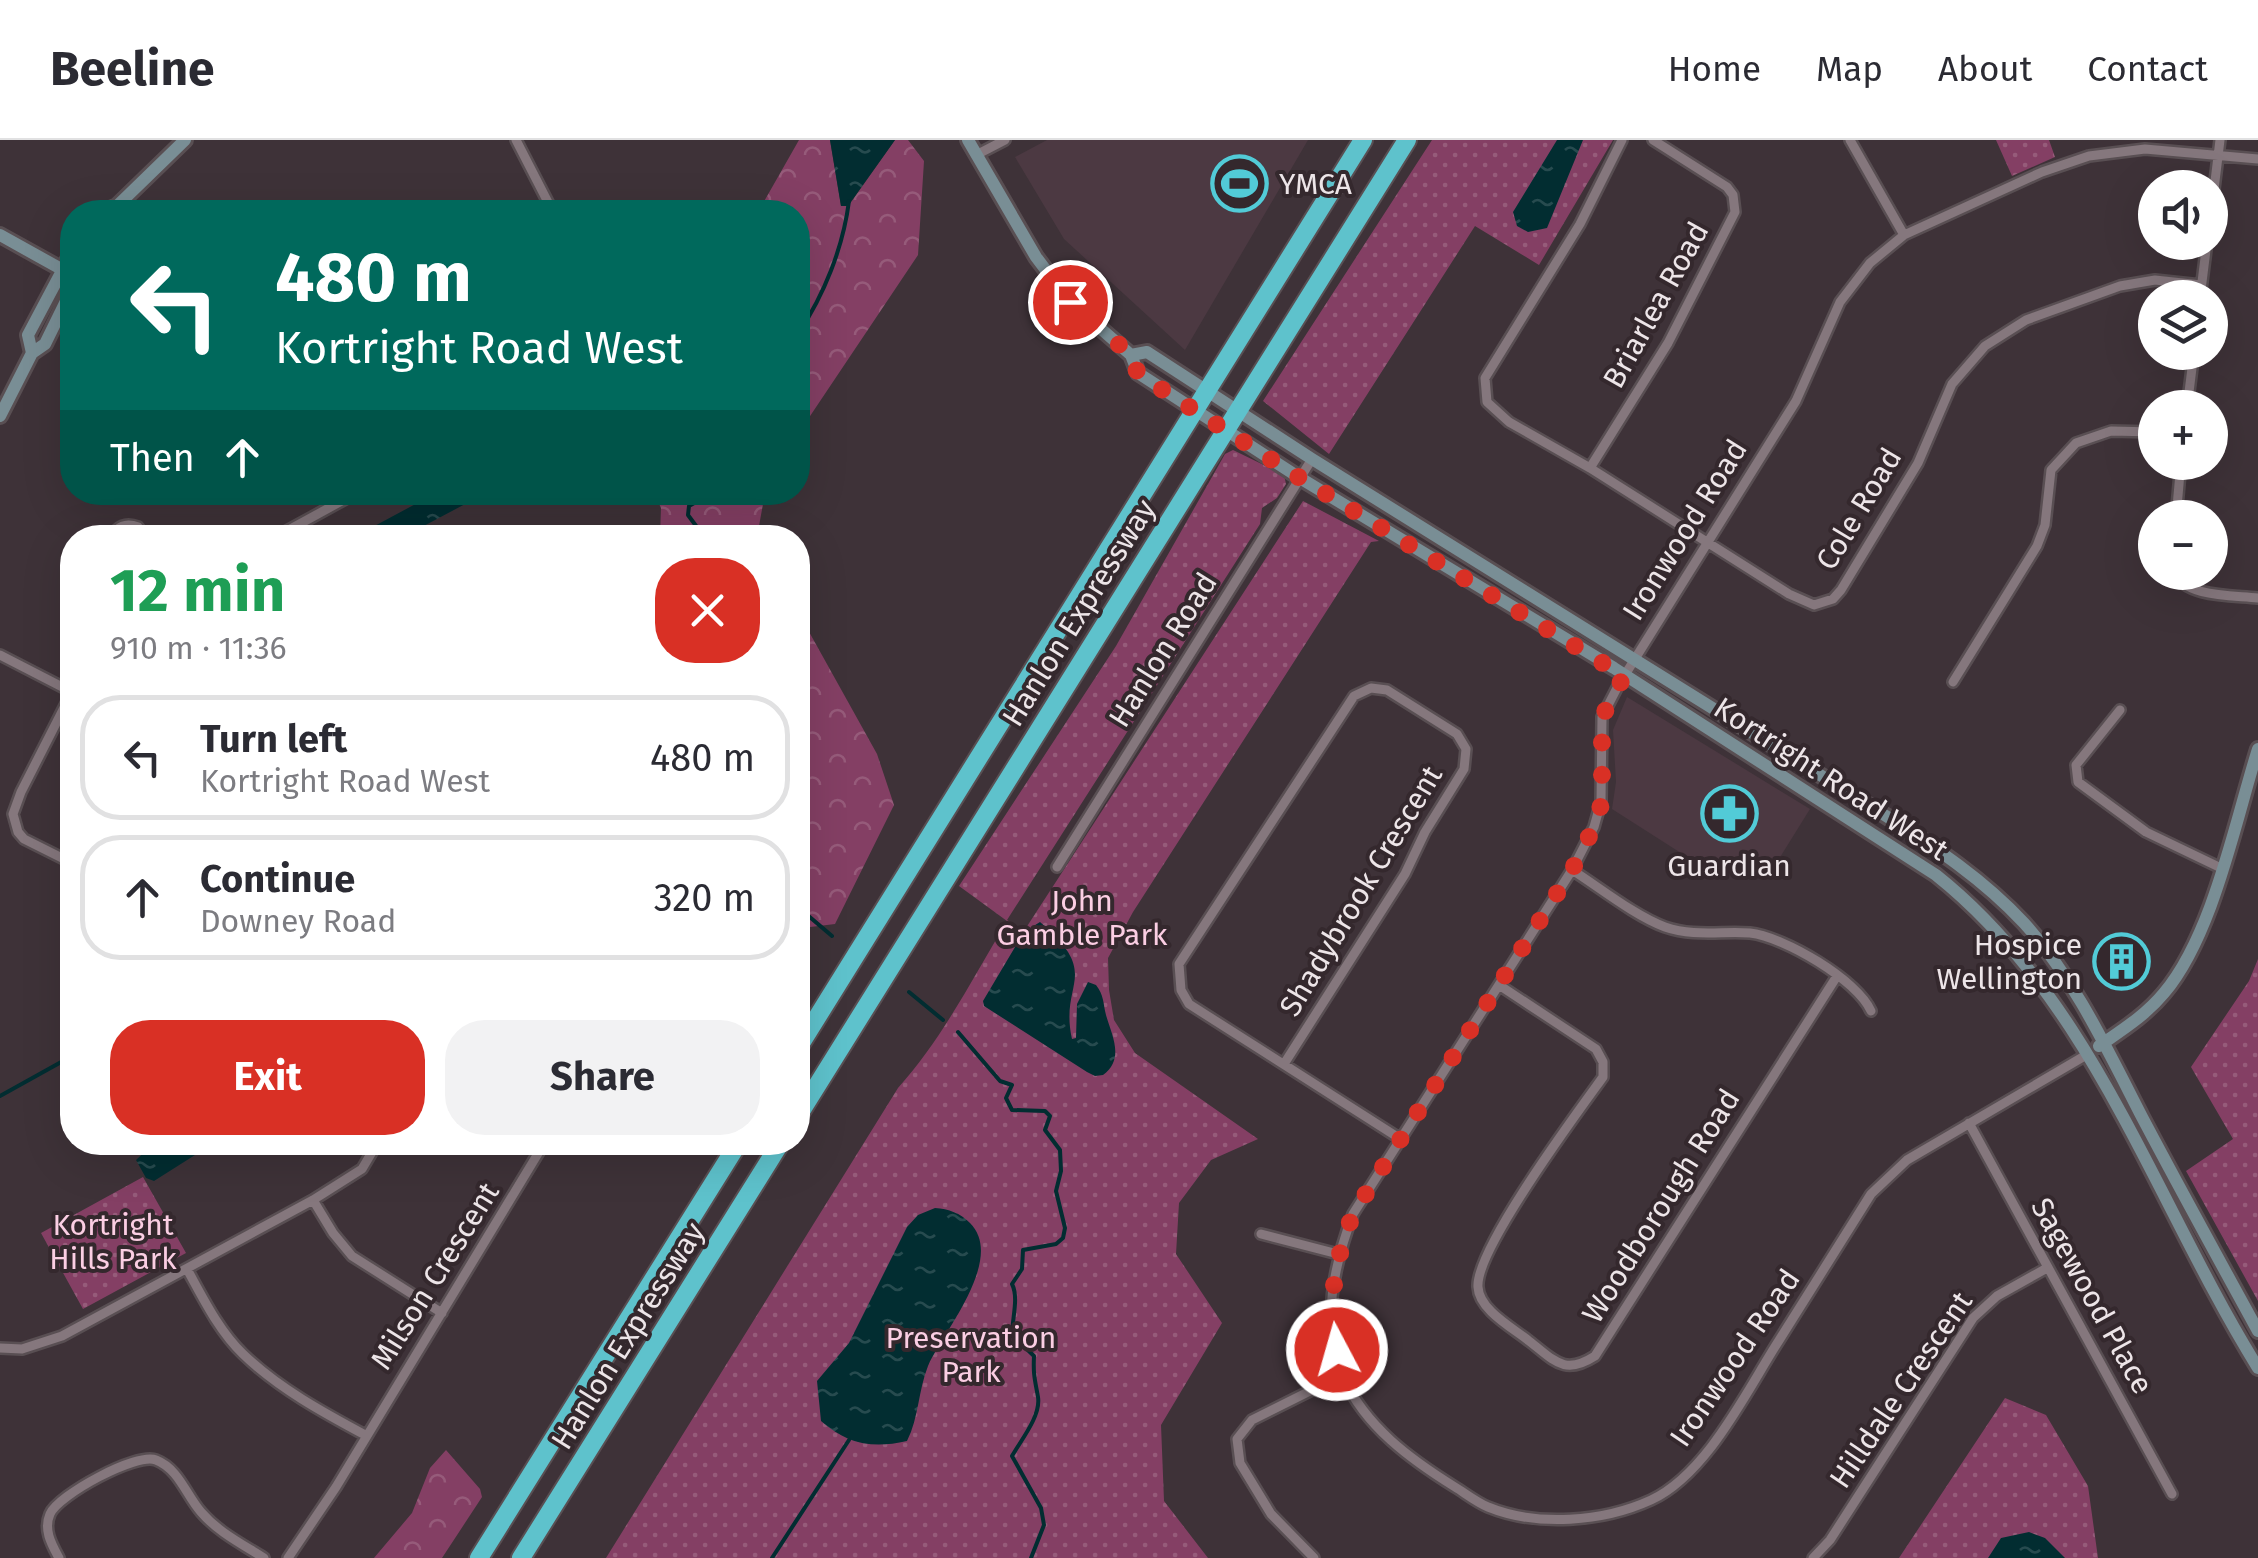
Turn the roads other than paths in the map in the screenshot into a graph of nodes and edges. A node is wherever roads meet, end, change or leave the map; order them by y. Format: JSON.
{"nodes":[{"id":1,"x":185,"y":140,"type":"edge"},
{"id":2,"x":516,"y":140,"type":"edge"},
{"id":3,"x":968,"y":140,"type":"edge"},
{"id":4,"x":1004,"y":140,"type":"edge"},
{"id":5,"x":1364,"y":140,"type":"edge"},
{"id":6,"x":1407,"y":140,"type":"edge"},
{"id":7,"x":1622,"y":140,"type":"edge"},
{"id":8,"x":1653,"y":140,"type":"edge"},
{"id":9,"x":1850,"y":140,"type":"edge"},
{"id":10,"x":2220,"y":140,"type":"edge"},
{"id":11,"x":978,"y":154,"type":"junction"},
{"id":12,"x":2218,"y":154,"type":"junction"},
{"id":13,"x":2258,"y":159,"type":"edge"},
{"id":14,"x":2216,"y":170,"type":"edge"},
{"id":15,"x":126,"y":200,"type":"edge"},
{"id":16,"x":547,"y":200,"type":"edge"},
{"id":17,"x":0,"y":235,"type":"edge"},
{"id":18,"x":1904,"y":235,"type":"junction"},
{"id":19,"x":60,"y":268,"type":"edge"},
{"id":20,"x":60,"y":283,"type":"edge"},
{"id":21,"x":2138,"y":283,"type":"edge"},
{"id":22,"x":60,"y":313,"type":"edge"},
{"id":23,"x":32,"y":353,"type":"junction"},
{"id":24,"x":1131,"y":355,"type":"junction"},
{"id":25,"x":1206,"y":393,"type":"junction"},
{"id":26,"x":1195,"y":412,"type":"junction"},
{"id":27,"x":1238,"y":412,"type":"junction"},
{"id":28,"x":0,"y":416,"type":"edge"},
{"id":29,"x":1226,"y":430,"type":"junction"},
{"id":30,"x":2138,"y":432,"type":"edge"},
{"id":31,"x":1312,"y":459,"type":"junction"},
{"id":32,"x":1590,"y":468,"type":"junction"},
{"id":33,"x":1300,"y":478,"type":"junction"},
{"id":34,"x":334,"y":505,"type":"edge"},
{"id":35,"x":298,"y":525,"type":"edge"},
{"id":36,"x":1706,"y":543,"type":"junction"},
{"id":37,"x":2197,"y":590,"type":"edge"},
{"id":38,"x":2258,"y":598,"type":"edge"},
{"id":39,"x":0,"y":655,"type":"edge"},
{"id":40,"x":1635,"y":659,"type":"junction"},
{"id":41,"x":1624,"y":676,"type":"junction"},
{"id":42,"x":1954,"y":682,"type":"dead end"},
{"id":43,"x":60,"y":686,"type":"edge"},
{"id":44,"x":2120,"y":710,"type":"dead end"},
{"id":45,"x":60,"y":717,"type":"edge"},
{"id":46,"x":2258,"y":750,"type":"edge"},
{"id":47,"x":60,"y":857,"type":"edge"},
{"id":48,"x":1057,"y":866,"type":"dead end"},
{"id":49,"x":2221,"y":868,"type":"junction"},
{"id":50,"x":1572,"y":870,"type":"junction"},
{"id":51,"x":1837,"y":976,"type":"junction"},
{"id":52,"x":1499,"y":985,"type":"junction"},
{"id":53,"x":1871,"y":1011,"type":"dead end"},
{"id":54,"x":810,"y":1029,"type":"edge"},
{"id":55,"x":2103,"y":1043,"type":"junction"},
{"id":56,"x":2088,"y":1054,"type":"junction"},
{"id":57,"x":1284,"y":1064,"type":"junction"},
{"id":58,"x":810,"y":1097,"type":"edge"},
{"id":59,"x":1969,"y":1122,"type":"junction"},
{"id":60,"x":1399,"y":1138,"type":"junction"},
{"id":61,"x":370,"y":1155,"type":"edge"},
{"id":62,"x":537,"y":1155,"type":"edge"},
{"id":63,"x":730,"y":1155,"type":"edge"},
{"id":64,"x":773,"y":1155,"type":"edge"},
{"id":65,"x":314,"y":1200,"type":"junction"},
{"id":66,"x":1262,"y":1234,"type":"dead end"},
{"id":67,"x":1338,"y":1254,"type":"junction"},
{"id":68,"x":2046,"y":1268,"type":"junction"},
{"id":69,"x":187,"y":1269,"type":"junction"},
{"id":70,"x":442,"y":1313,"type":"junction"},
{"id":71,"x":2258,"y":1331,"type":"edge"},
{"id":72,"x":0,"y":1348,"type":"edge"},
{"id":73,"x":2258,"y":1368,"type":"edge"},
{"id":74,"x":1342,"y":1375,"type":"junction"},
{"id":75,"x":366,"y":1436,"type":"junction"},
{"id":76,"x":2172,"y":1494,"type":"dead end"},
{"id":77,"x":60,"y":1558,"type":"edge"},
{"id":78,"x":264,"y":1558,"type":"edge"},
{"id":79,"x":288,"y":1558,"type":"edge"},
{"id":80,"x":479,"y":1558,"type":"edge"},
{"id":81,"x":521,"y":1558,"type":"edge"},
{"id":82,"x":1314,"y":1558,"type":"edge"},
{"id":83,"x":1813,"y":1558,"type":"edge"}],
"edges":[{"from":1,"to":15,"type":"street"},
{"from":2,"to":16,"type":"street"},
{"from":3,"to":11,"type":"street"},
{"from":4,"to":11,"type":"street"},
{"from":5,"to":25,"type":"highway","name":"Hanlon Expressway"},
{"from":6,"to":27,"type":"highway","name":"Hanlon Expressway"},
{"from":7,"to":32,"type":"street","name":"Cole Road"},
{"from":8,"to":32,"type":"street","name":"Briarlea Road"},
{"from":9,"to":18,"type":"street"},
{"from":10,"to":12,"type":"street"},
{"from":11,"to":24,"type":"street"},
{"from":12,"to":13,"type":"street","name":"Ironwood Road"},
{"from":12,"to":14,"type":"street"},
{"from":12,"to":18,"type":"street","name":"Ironwood Road"},
{"from":17,"to":19,"type":"street"},
{"from":18,"to":36,"type":"street","name":"Ironwood Road"},
{"from":20,"to":23,"type":"street"},
{"from":21,"to":36,"type":"street","name":"Cole Road"},
{"from":22,"to":23,"type":"street"},
{"from":23,"to":28,"type":"street"},
{"from":24,"to":25,"type":"street","name":"Kortright Road West"},
{"from":24,"to":26,"type":"street","name":"Kortright Road West"},
{"from":25,"to":26,"type":"highway","name":"Hanlon Expressway"},
{"from":25,"to":27,"type":"street","name":"Kortright Road West"},
{"from":26,"to":29,"type":"street","name":"Kortright Road West"},
{"from":26,"to":54,"type":"highway","name":"Hanlon Expressway"},
{"from":27,"to":29,"type":"highway","name":"Hanlon Expressway"},
{"from":27,"to":31,"type":"street","name":"Kortright Road West"},
{"from":29,"to":33,"type":"street","name":"Kortright Road West"},
{"from":29,"to":58,"type":"highway","name":"Hanlon Expressway"},
{"from":30,"to":42,"type":"street"},
{"from":31,"to":33,"type":"street","name":"Hanlon Road"},
{"from":31,"to":40,"type":"street","name":"Kortright Road West"},
{"from":32,"to":36,"type":"street","name":"Cole Road"},
{"from":33,"to":41,"type":"street","name":"Kortright Road West"},
{"from":33,"to":48,"type":"street","name":"Hanlon Road"},
{"from":34,"to":35,"type":"street"},
{"from":36,"to":40,"type":"street","name":"Ironwood Road"},
{"from":37,"to":38,"type":"street"},
{"from":39,"to":43,"type":"street"},
{"from":40,"to":41,"type":"street","name":"Ironwood Road"},
{"from":40,"to":55,"type":"street","name":"Kortright Road West"},
{"from":41,"to":50,"type":"street","name":"Ironwood Road"},
{"from":41,"to":56,"type":"street","name":"Kortright Road West"},
{"from":44,"to":49,"type":"street"},
{"from":45,"to":47,"type":"street"},
{"from":46,"to":49,"type":"street"},
{"from":49,"to":55,"type":"street"},
{"from":50,"to":51,"type":"street"},
{"from":50,"to":52,"type":"street","name":"Ironwood Road"},
{"from":51,"to":52,"type":"street","name":"Woodborough Road"},
{"from":51,"to":53,"type":"street"},
{"from":52,"to":60,"type":"street","name":"Ironwood Road"},
{"from":55,"to":56,"type":"street"},
{"from":55,"to":71,"type":"street","name":"Kortright Road West"},
{"from":56,"to":59,"type":"street","name":"Ironwood Road"},
{"from":56,"to":73,"type":"street","name":"Kortright Road West"},
{"from":57,"to":57,"type":"street","name":"Shadybrook Crescent"},
{"from":57,"to":60,"type":"street","name":"Shadybrook Crescent"},
{"from":59,"to":68,"type":"street","name":"Sagewood Place"},
{"from":59,"to":74,"type":"street","name":"Ironwood Road"},
{"from":60,"to":67,"type":"street","name":"Ironwood Road"},
{"from":61,"to":65,"type":"street"},
{"from":62,"to":70,"type":"street","name":"Milson Crescent"},
{"from":63,"to":80,"type":"highway","name":"Hanlon Expressway"},
{"from":64,"to":81,"type":"highway","name":"Hanlon Expressway"},
{"from":65,"to":69,"type":"street"},
{"from":65,"to":70,"type":"street"},
{"from":66,"to":67,"type":"street"},
{"from":67,"to":74,"type":"street","name":"Ironwood Road"},
{"from":68,"to":76,"type":"street","name":"Sagewood Place"},
{"from":68,"to":83,"type":"street","name":"Hilldale Crescent"},
{"from":69,"to":72,"type":"street"},
{"from":69,"to":75,"type":"street"},
{"from":70,"to":75,"type":"street","name":"Milson Crescent"},
{"from":74,"to":82,"type":"street"},
{"from":75,"to":79,"type":"street","name":"Milson Crescent"},
{"from":77,"to":78,"type":"street"}]}
